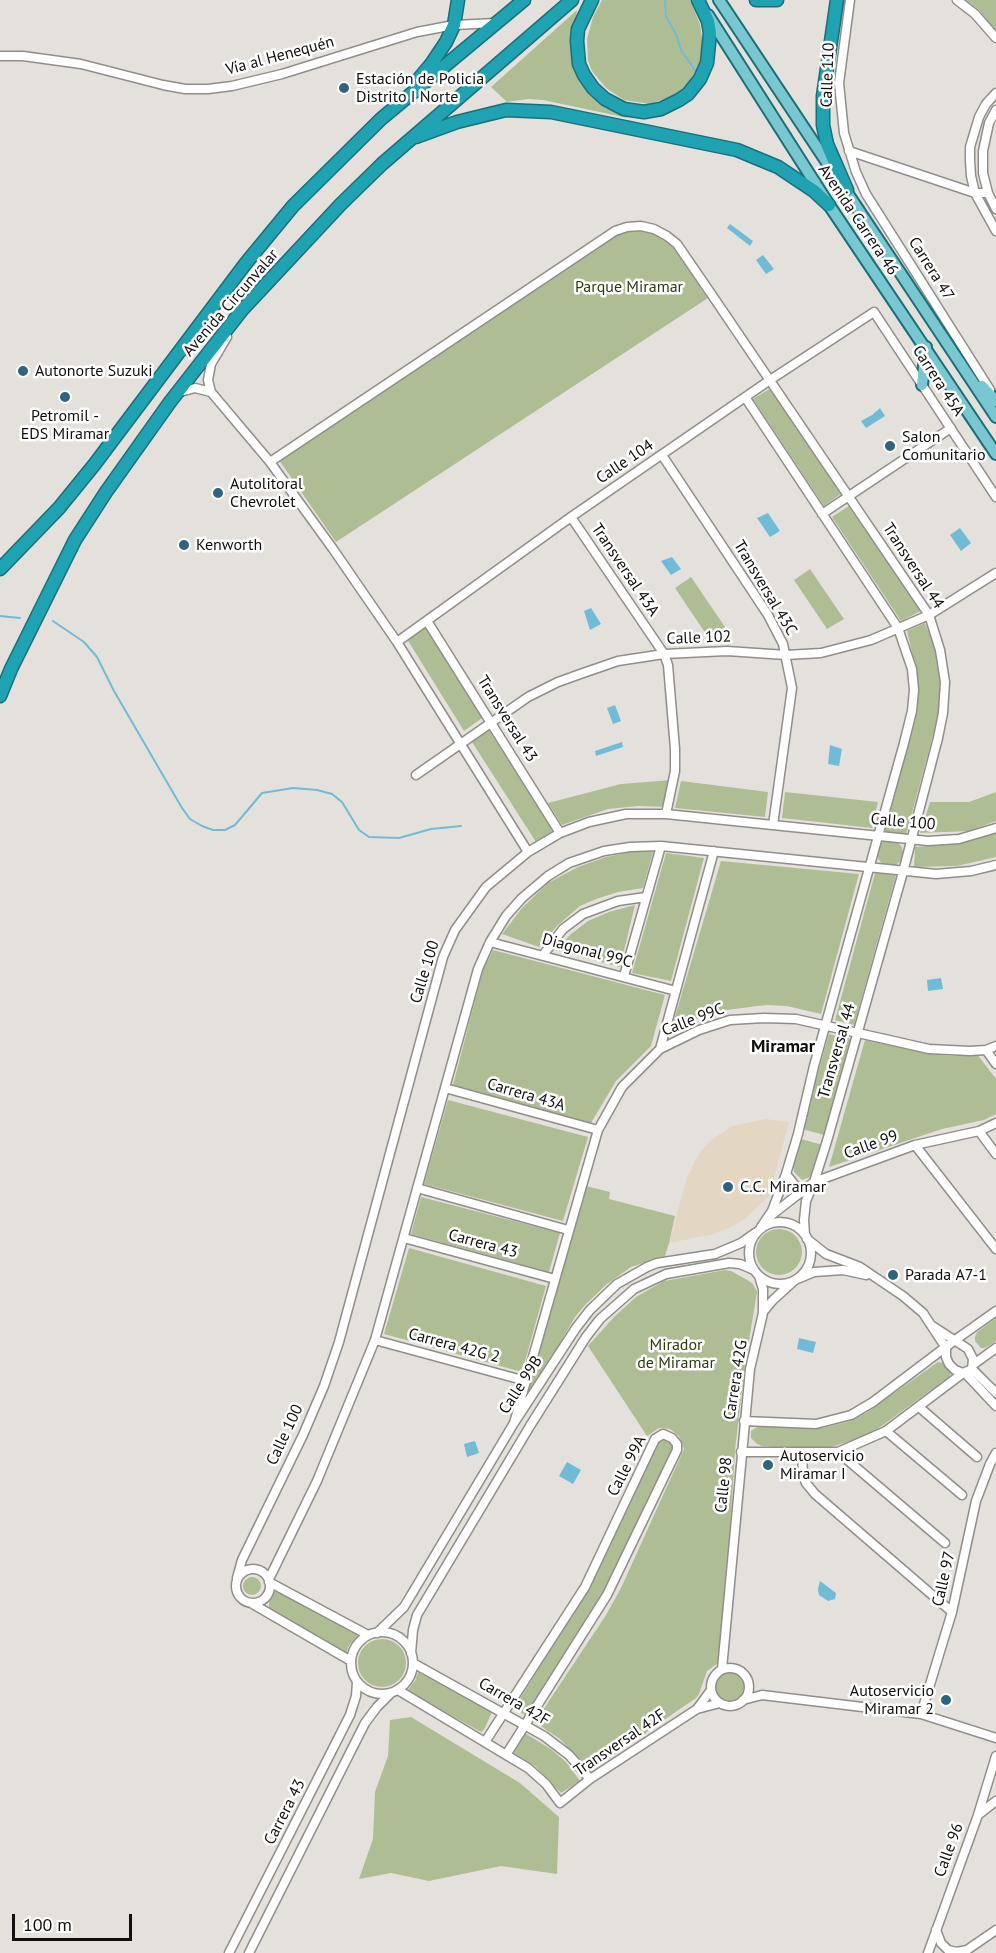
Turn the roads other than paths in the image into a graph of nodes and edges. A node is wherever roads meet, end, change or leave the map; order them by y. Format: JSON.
{"nodes":[{"id":1,"x":458,"y":0,"type":"edge"},
{"id":2,"x":524,"y":0,"type":"edge"},
{"id":3,"x":572,"y":0,"type":"edge"},
{"id":4,"x":592,"y":0,"type":"edge"},
{"id":5,"x":698,"y":0,"type":"edge"},
{"id":6,"x":719,"y":0,"type":"edge"},
{"id":7,"x":756,"y":0,"type":"edge"},
{"id":8,"x":777,"y":0,"type":"edge"},
{"id":9,"x":837,"y":0,"type":"edge"},
{"id":10,"x":850,"y":0,"type":"edge"},
{"id":11,"x":957,"y":0,"type":"edge"},
{"id":12,"x":496,"y":23,"type":"junction"},
{"id":13,"x":454,"y":25,"type":"junction"},
{"id":14,"x":996,"y":38,"type":"edge"},
{"id":15,"x":0,"y":56,"type":"edge"},
{"id":16,"x":996,"y":93,"type":"edge"},
{"id":17,"x":986,"y":104,"type":"junction"},
{"id":18,"x":995,"y":111,"type":"edge"},
{"id":19,"x":381,"y":119,"type":"junction"},
{"id":20,"x":409,"y":139,"type":"junction"},
{"id":21,"x":849,"y":151,"type":"junction"},
{"id":22,"x":847,"y":190,"type":"junction"},
{"id":23,"x":975,"y":193,"type":"junction"},
{"id":24,"x":988,"y":193,"type":"junction"},
{"id":25,"x":829,"y":205,"type":"junction"},
{"id":26,"x":996,"y":209,"type":"edge"},
{"id":27,"x":996,"y":231,"type":"edge"},
{"id":28,"x":242,"y":310,"type":"junction"},
{"id":29,"x":874,"y":312,"type":"joint"},
{"id":30,"x":926,"y":347,"type":"junction"},
{"id":31,"x":963,"y":366,"type":"junction"},
{"id":32,"x":770,"y":380,"type":"junction"},
{"id":33,"x":922,"y":385,"type":"junction"},
{"id":34,"x":211,"y":392,"type":"junction"},
{"id":35,"x":176,"y":394,"type":"junction"},
{"id":36,"x":745,"y":397,"type":"junction"},
{"id":37,"x":996,"y":400,"type":"edge"},
{"id":38,"x":996,"y":417,"type":"edge"},
{"id":39,"x":951,"y":428,"type":"junction"},
{"id":40,"x":996,"y":454,"type":"edge"},
{"id":41,"x":662,"y":455,"type":"junction"},
{"id":42,"x":270,"y":462,"type":"junction"},
{"id":43,"x":849,"y":496,"type":"junction"},
{"id":44,"x":996,"y":496,"type":"edge"},
{"id":45,"x":822,"y":514,"type":"junction"},
{"id":46,"x":571,"y":517,"type":"junction"},
{"id":47,"x":0,"y":569,"type":"edge"},
{"id":48,"x":996,"y":573,"type":"edge"},
{"id":49,"x":928,"y":615,"type":"junction"},
{"id":50,"x":427,"y":621,"type":"junction"},
{"id":51,"x":898,"y":628,"type":"junction"},
{"id":52,"x":397,"y":642,"type":"junction"},
{"id":53,"x":664,"y":654,"type":"junction"},
{"id":54,"x":786,"y":655,"type":"junction"},
{"id":55,"x":11,"y":669,"type":"junction"},
{"id":56,"x":0,"y":678,"type":"edge"},
{"id":57,"x":0,"y":696,"type":"edge"},
{"id":58,"x":492,"y":722,"type":"junction"},
{"id":59,"x":460,"y":744,"type":"junction"},
{"id":60,"x":416,"y":775,"type":"dead end"},
{"id":61,"x":666,"y":814,"type":"junction"},
{"id":62,"x":773,"y":825,"type":"junction"},
{"id":63,"x":996,"y":828,"type":"edge"},
{"id":64,"x":560,"y":833,"type":"junction"},
{"id":65,"x":877,"y":835,"type":"junction"},
{"id":66,"x":911,"y":839,"type":"junction"},
{"id":67,"x":661,"y":846,"type":"junction"},
{"id":68,"x":714,"y":851,"type":"junction"},
{"id":69,"x":528,"y":852,"type":"junction"},
{"id":70,"x":996,"y":865,"type":"edge"},
{"id":71,"x":869,"y":868,"type":"junction"},
{"id":72,"x":903,"y":872,"type":"junction"},
{"id":73,"x":646,"y":897,"type":"junction"},
{"id":74,"x":490,"y":942,"type":"junction"},
{"id":75,"x":543,"y":955,"type":"junction"},
{"id":76,"x":624,"y":976,"type":"junction"},
{"id":77,"x":676,"y":991,"type":"junction"},
{"id":78,"x":825,"y":1025,"type":"junction"},
{"id":79,"x":857,"y":1033,"type":"junction"},
{"id":80,"x":996,"y":1046,"type":"edge"},
{"id":81,"x":660,"y":1049,"type":"junction"},
{"id":82,"x":986,"y":1050,"type":"junction"},
{"id":83,"x":996,"y":1064,"type":"edge"},
{"id":84,"x":445,"y":1088,"type":"junction"},
{"id":85,"x":996,"y":1122,"type":"edge"},
{"id":86,"x":598,"y":1131,"type":"junction"},
{"id":87,"x":979,"y":1131,"type":"junction"},
{"id":88,"x":915,"y":1145,"type":"junction"},
{"id":89,"x":996,"y":1154,"type":"edge"},
{"id":90,"x":786,"y":1174,"type":"junction"},
{"id":91,"x":814,"y":1182,"type":"junction"},
{"id":92,"x":417,"y":1188,"type":"junction"},
{"id":93,"x":801,"y":1193,"type":"junction"},
{"id":94,"x":767,"y":1219,"type":"junction"},
{"id":95,"x":568,"y":1230,"type":"junction"},
{"id":96,"x":758,"y":1230,"type":"junction"},
{"id":97,"x":806,"y":1237,"type":"junction"},
{"id":98,"x":404,"y":1238,"type":"junction"},
{"id":99,"x":996,"y":1249,"type":"edge"},
{"id":100,"x":757,"y":1273,"type":"junction"},
{"id":101,"x":873,"y":1277,"type":"junction"},
{"id":102,"x":555,"y":1279,"type":"junction"},
{"id":103,"x":795,"y":1280,"type":"junction"},
{"id":104,"x":996,"y":1311,"type":"edge"},
{"id":105,"x":763,"y":1313,"type":"junction"},
{"id":106,"x":931,"y":1324,"type":"junction"},
{"id":107,"x":375,"y":1340,"type":"junction"},
{"id":108,"x":954,"y":1341,"type":"junction"},
{"id":109,"x":946,"y":1348,"type":"junction"},
{"id":110,"x":996,"y":1348,"type":"edge"},
{"id":111,"x":969,"y":1370,"type":"junction"},
{"id":112,"x":526,"y":1381,"type":"junction"},
{"id":113,"x":996,"y":1393,"type":"edge"},
{"id":114,"x":996,"y":1406,"type":"edge"},
{"id":115,"x":919,"y":1407,"type":"junction"},
{"id":116,"x":744,"y":1421,"type":"junction"},
{"id":117,"x":514,"y":1423,"type":"junction"},
{"id":118,"x":886,"y":1431,"type":"junction"},
{"id":119,"x":741,"y":1452,"type":"junction"},
{"id":120,"x":838,"y":1452,"type":"junction"},
{"id":121,"x":802,"y":1453,"type":"junction"},
{"id":122,"x":996,"y":1453,"type":"edge"},
{"id":123,"x":977,"y":1457,"type":"dead end"},
{"id":124,"x":962,"y":1495,"type":"dead end"},
{"id":125,"x":945,"y":1543,"type":"dead end"},
{"id":126,"x":237,"y":1578,"type":"junction"},
{"id":127,"x":269,"y":1580,"type":"junction"},
{"id":128,"x":251,"y":1603,"type":"junction"},
{"id":129,"x":952,"y":1612,"type":"junction"},
{"id":130,"x":373,"y":1634,"type":"junction"},
{"id":131,"x":411,"y":1653,"type":"junction"},
{"id":132,"x":351,"y":1661,"type":"junction"},
{"id":133,"x":413,"y":1663,"type":"junction"},
{"id":134,"x":726,"y":1669,"type":"junction"},
{"id":135,"x":357,"y":1682,"type":"junction"},
{"id":136,"x":748,"y":1687,"type":"junction"},
{"id":137,"x":711,"y":1690,"type":"junction"},
{"id":138,"x":394,"y":1692,"type":"junction"},
{"id":139,"x":762,"y":1695,"type":"junction"},
{"id":140,"x":743,"y":1700,"type":"junction"},
{"id":141,"x":720,"y":1703,"type":"junction"},
{"id":142,"x":697,"y":1709,"type":"junction"},
{"id":143,"x":503,"y":1712,"type":"junction"},
{"id":144,"x":921,"y":1714,"type":"junction"},
{"id":145,"x":525,"y":1725,"type":"junction"},
{"id":146,"x":996,"y":1738,"type":"edge"},
{"id":147,"x":485,"y":1742,"type":"junction"},
{"id":148,"x":506,"y":1755,"type":"junction"},
{"id":149,"x":996,"y":1760,"type":"edge"},
{"id":150,"x":590,"y":1779,"type":"junction"},
{"id":151,"x":996,"y":1801,"type":"edge"},
{"id":152,"x":978,"y":1815,"type":"junction"},
{"id":153,"x":936,"y":1930,"type":"junction"},
{"id":154,"x":996,"y":1930,"type":"edge"},
{"id":155,"x":965,"y":1952,"type":"edge"},
{"id":156,"x":230,"y":1953,"type":"edge"},
{"id":157,"x":249,"y":1953,"type":"edge"},
{"id":158,"x":928,"y":1953,"type":"edge"}],
"edges":[{"from":1,"to":13,"type":"highway"},
{"from":2,"to":12,"type":"highway","name":"Avenida Circunvalar"},
{"from":3,"to":20,"type":"highway","name":"Avenida Circunvalar"},
{"from":4,"to":5,"type":"highway"},
{"from":5,"to":25,"type":"main road","name":"Avenida Carrera 46"},
{"from":6,"to":22,"type":"main road","name":"Avenida Carrera 46"},
{"from":7,"to":8,"type":"highway"},
{"from":9,"to":22,"type":"highway"},
{"from":10,"to":21,"type":"street","name":"Calle 110"},
{"from":11,"to":14,"type":"street"},
{"from":12,"to":13,"type":"street","name":"Vía al Henequén"},
{"from":12,"to":19,"type":"highway","name":"Avenida Circunvalar"},
{"from":13,"to":15,"type":"street","name":"Vía al Henequén"},
{"from":13,"to":19,"type":"highway"},
{"from":16,"to":17,"type":"street"},
{"from":17,"to":18,"type":"street"},
{"from":17,"to":23,"type":"street"},
{"from":18,"to":24,"type":"street"},
{"from":19,"to":47,"type":"highway","name":"Avenida Circunvalar"},
{"from":20,"to":25,"type":"highway"},
{"from":20,"to":28,"type":"highway","name":"Avenida Circunvalar"},
{"from":21,"to":23,"type":"street"},
{"from":21,"to":37,"type":"street","name":"Carrera 47"},
{"from":22,"to":31,"type":"main road","name":"Avenida Carrera 46"},
{"from":23,"to":24,"type":"street"},
{"from":23,"to":27,"type":"street"},
{"from":24,"to":26,"type":"street"},
{"from":25,"to":30,"type":"main road","name":"Avenida Carrera 46"},
{"from":28,"to":34,"type":"street"},
{"from":28,"to":35,"type":"highway","name":"Avenida Circunvalar"},
{"from":29,"to":32,"type":"street","name":"Calle 104"},
{"from":29,"to":33,"type":"street","name":"Carrera 45A"},
{"from":30,"to":33,"type":"main road"},
{"from":30,"to":40,"type":"main road","name":"Avenida Carrera 46"},
{"from":31,"to":37,"type":"main road"},
{"from":31,"to":38,"type":"main road","name":"Avenida Carrera 46"},
{"from":32,"to":36,"type":"street","name":"Calle 104"},
{"from":32,"to":42,"type":"street","name":"Transversal 44"},
{"from":32,"to":43,"type":"street","name":"Transversal 44"},
{"from":33,"to":39,"type":"street","name":"Carrera 45A"},
{"from":34,"to":35,"type":"street"},
{"from":34,"to":42,"type":"street"},
{"from":35,"to":55,"type":"highway","name":"Avenida Circunvalar"},
{"from":36,"to":41,"type":"street","name":"Calle 104"},
{"from":36,"to":45,"type":"street","name":"Transversal 44"},
{"from":39,"to":43,"type":"street"},
{"from":39,"to":44,"type":"street","name":"Carrera 45A"},
{"from":41,"to":46,"type":"street","name":"Calle 104"},
{"from":41,"to":54,"type":"street","name":"Transversal 43C"},
{"from":42,"to":52,"type":"street"},
{"from":43,"to":45,"type":"street"},
{"from":43,"to":49,"type":"street","name":"Transversal 44"},
{"from":45,"to":51,"type":"street","name":"Transversal 44"},
{"from":46,"to":50,"type":"street","name":"Calle 104"},
{"from":46,"to":53,"type":"street","name":"Transversal 43A"},
{"from":48,"to":49,"type":"street","name":"Calle 102"},
{"from":49,"to":51,"type":"street","name":"Calle 102"},
{"from":49,"to":66,"type":"street","name":"Transversal 44"},
{"from":50,"to":52,"type":"street","name":"Calle 104"},
{"from":50,"to":58,"type":"street","name":"Transversal 43"},
{"from":51,"to":54,"type":"street","name":"Calle 102"},
{"from":51,"to":65,"type":"street","name":"Transversal 44"},
{"from":52,"to":59,"type":"street"},
{"from":53,"to":54,"type":"street","name":"Calle 102"},
{"from":53,"to":58,"type":"street","name":"Calle 102"},
{"from":53,"to":61,"type":"street","name":"Transversal 43A"},
{"from":54,"to":62,"type":"street","name":"Transversal 43C"},
{"from":55,"to":56,"type":"highway"},
{"from":55,"to":57,"type":"highway","name":"Avenida Circunvalar"},
{"from":58,"to":59,"type":"street","name":"Calle 102"},
{"from":58,"to":64,"type":"street","name":"Transversal 43"},
{"from":59,"to":60,"type":"street","name":"Calle 102"},
{"from":59,"to":69,"type":"street"},
{"from":61,"to":62,"type":"street","name":"Calle 100"},
{"from":61,"to":64,"type":"street","name":"Calle 100"},
{"from":62,"to":65,"type":"street","name":"Calle 100"},
{"from":63,"to":66,"type":"street","name":"Calle 100"},
{"from":64,"to":69,"type":"street","name":"Calle 100"},
{"from":65,"to":66,"type":"street","name":"Calle 100"},
{"from":65,"to":71,"type":"street","name":"Transversal 44"},
{"from":66,"to":72,"type":"street","name":"Transversal 44"},
{"from":67,"to":68,"type":"street"},
{"from":67,"to":73,"type":"street"},
{"from":67,"to":74,"type":"street"},
{"from":68,"to":71,"type":"street"},
{"from":68,"to":77,"type":"street"},
{"from":69,"to":126,"type":"street","name":"Calle 100"},
{"from":70,"to":72,"type":"street"},
{"from":71,"to":72,"type":"street"},
{"from":71,"to":78,"type":"street","name":"Transversal 44"},
{"from":72,"to":79,"type":"street","name":"Transversal 44"},
{"from":73,"to":75,"type":"street"},
{"from":73,"to":76,"type":"street"},
{"from":74,"to":75,"type":"street","name":"Diagonal 99C"},
{"from":74,"to":84,"type":"street"},
{"from":75,"to":76,"type":"street","name":"Diagonal 99C"},
{"from":76,"to":77,"type":"street","name":"Diagonal 99C"},
{"from":77,"to":81,"type":"street"},
{"from":78,"to":79,"type":"street","name":"Calle 99C"},
{"from":78,"to":81,"type":"street","name":"Calle 99C"},
{"from":78,"to":90,"type":"street","name":"Transversal 44"},
{"from":79,"to":82,"type":"street","name":"Calle 99C"},
{"from":79,"to":91,"type":"street","name":"Transversal 44"},
{"from":80,"to":82,"type":"street","name":"Calle 99C"},
{"from":81,"to":86,"type":"street","name":"Calle 99C"},
{"from":82,"to":83,"type":"street"},
{"from":84,"to":86,"type":"street","name":"Carrera 43A"},
{"from":84,"to":92,"type":"street"},
{"from":85,"to":87,"type":"street","name":"Calle 99"},
{"from":86,"to":95,"type":"street","name":"Calle 99C"},
{"from":87,"to":88,"type":"street","name":"Calle 99"},
{"from":87,"to":89,"type":"street"},
{"from":88,"to":91,"type":"street","name":"Calle 99"},
{"from":88,"to":99,"type":"street"},
{"from":90,"to":93,"type":"street"},
{"from":90,"to":94,"type":"street","name":"Transversal 44"},
{"from":91,"to":93,"type":"street","name":"Calle 99"},
{"from":91,"to":97,"type":"street","name":"Transversal 44"},
{"from":92,"to":95,"type":"street"},
{"from":92,"to":98,"type":"street"},
{"from":93,"to":94,"type":"street","name":"Calle 99"},
{"from":94,"to":96,"type":"street","name":"Transversal 44"},
{"from":95,"to":102,"type":"street","name":"Calle 99C"},
{"from":96,"to":97,"type":"street"},
{"from":96,"to":100,"type":"street"},
{"from":96,"to":117,"type":"street","name":"Calle 99B"},
{"from":97,"to":101,"type":"street"},
{"from":97,"to":103,"type":"street"},
{"from":98,"to":102,"type":"street","name":"Carrera 43"},
{"from":98,"to":107,"type":"street"},
{"from":100,"to":103,"type":"street"},
{"from":100,"to":105,"type":"street","name":"Carrera 42G"},
{"from":100,"to":131,"type":"street","name":"Calle 99B"},
{"from":101,"to":103,"type":"street"},
{"from":101,"to":106,"type":"street"},
{"from":102,"to":112,"type":"street","name":"Calle 99C"},
{"from":103,"to":105,"type":"street","name":"Carrera 42G"},
{"from":104,"to":108,"type":"street"},
{"from":105,"to":116,"type":"street","name":"Carrera 42G"},
{"from":106,"to":108,"type":"street"},
{"from":106,"to":109,"type":"street"},
{"from":107,"to":112,"type":"street","name":"Carrera 42G 2"},
{"from":107,"to":127,"type":"street"},
{"from":108,"to":109,"type":"street"},
{"from":108,"to":111,"type":"street"},
{"from":109,"to":111,"type":"street"},
{"from":109,"to":116,"type":"street"},
{"from":110,"to":111,"type":"street","name":"Calle 98"},
{"from":111,"to":113,"type":"street"},
{"from":111,"to":114,"type":"street"},
{"from":111,"to":115,"type":"street","name":"Calle 98"},
{"from":112,"to":117,"type":"street","name":"Calle 99C"},
{"from":115,"to":118,"type":"street","name":"Calle 98"},
{"from":115,"to":123,"type":"street"},
{"from":116,"to":119,"type":"street","name":"Carrera 42G"},
{"from":117,"to":130,"type":"street","name":"Calle 99B"},
{"from":118,"to":120,"type":"street","name":"Calle 98"},
{"from":118,"to":124,"type":"street"},
{"from":119,"to":121,"type":"street","name":"Calle 98"},
{"from":119,"to":134,"type":"street","name":"Calle 98"},
{"from":120,"to":121,"type":"street","name":"Calle 98"},
{"from":120,"to":125,"type":"street"},
{"from":121,"to":129,"type":"street"},
{"from":122,"to":129,"type":"street","name":"Calle 97"},
{"from":126,"to":127,"type":"street"},
{"from":126,"to":128,"type":"street"},
{"from":127,"to":128,"type":"street"},
{"from":127,"to":130,"type":"street"},
{"from":128,"to":132,"type":"street"},
{"from":129,"to":144,"type":"street","name":"Calle 97"},
{"from":130,"to":131,"type":"street"},
{"from":130,"to":132,"type":"street"},
{"from":131,"to":133,"type":"street"},
{"from":132,"to":135,"type":"street"},
{"from":133,"to":138,"type":"street"},
{"from":133,"to":143,"type":"street","name":"Carrera 42F"},
{"from":134,"to":136,"type":"street"},
{"from":134,"to":137,"type":"street"},
{"from":135,"to":138,"type":"street"},
{"from":135,"to":156,"type":"street","name":"Carrera 43"},
{"from":136,"to":139,"type":"street"},
{"from":136,"to":140,"type":"street"},
{"from":137,"to":141,"type":"street"},
{"from":137,"to":142,"type":"street","name":"Transversal 42F"},
{"from":138,"to":147,"type":"street"},
{"from":138,"to":157,"type":"street","name":"Carrera 43"},
{"from":139,"to":140,"type":"street"},
{"from":139,"to":144,"type":"street"},
{"from":140,"to":141,"type":"street"},
{"from":141,"to":142,"type":"street","name":"Transversal 42F"},
{"from":142,"to":150,"type":"street","name":"Transversal 42F"},
{"from":143,"to":145,"type":"street","name":"Carrera 42F"},
{"from":143,"to":145,"type":"street","name":"Calle 99A"},
{"from":143,"to":147,"type":"street","name":"Calle 99A"},
{"from":144,"to":146,"type":"street"},
{"from":145,"to":148,"type":"street","name":"Calle 99A"},
{"from":145,"to":150,"type":"street","name":"Carrera 42F"},
{"from":147,"to":148,"type":"street"},
{"from":148,"to":150,"type":"street","name":"Transversal 42F"},
{"from":149,"to":152,"type":"street","name":"Calle 96"},
{"from":151,"to":152,"type":"street"},
{"from":152,"to":153,"type":"street","name":"Calle 96"},
{"from":153,"to":155,"type":"street"},
{"from":153,"to":158,"type":"street","name":"Calle 96"},
{"from":154,"to":155,"type":"street"}]}
